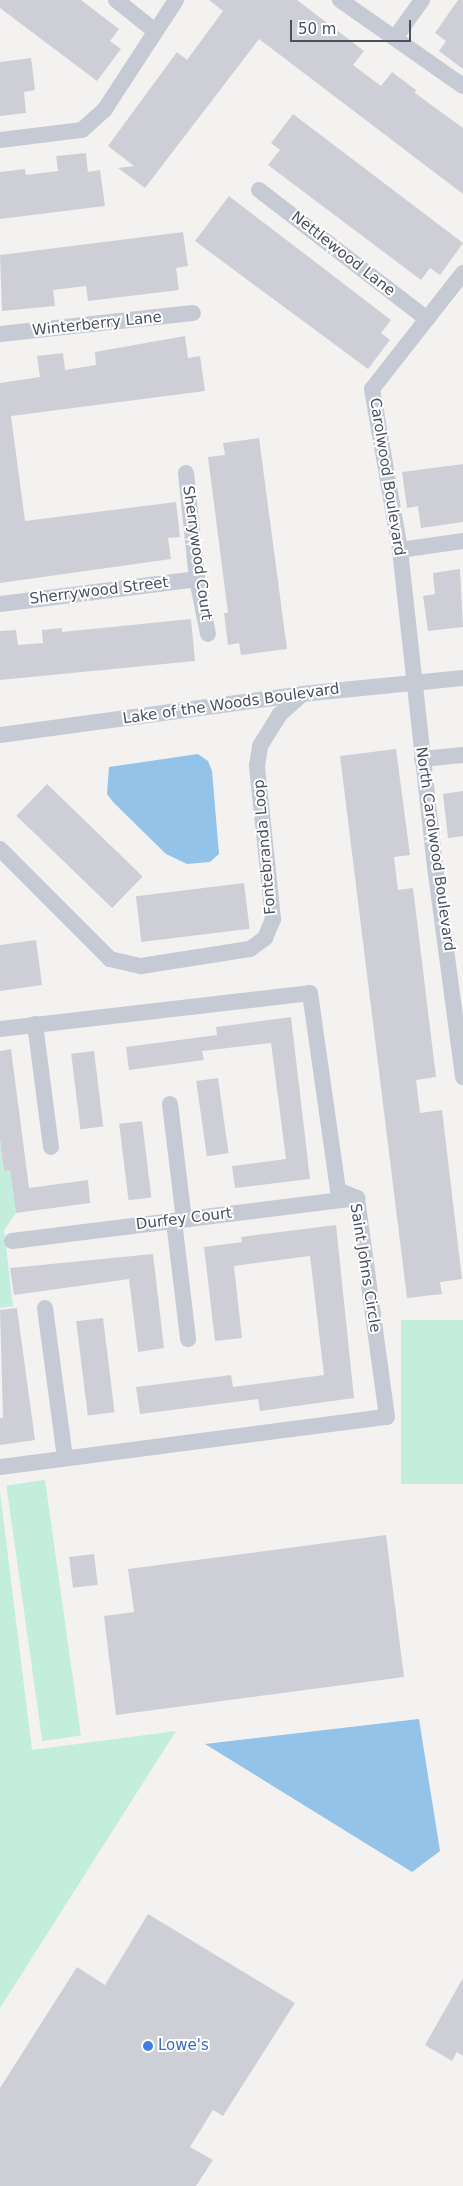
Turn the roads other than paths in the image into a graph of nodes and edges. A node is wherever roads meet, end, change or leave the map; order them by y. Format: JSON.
{"nodes":[{"id":1,"x":116,"y":0,"type":"edge"},
{"id":2,"x":176,"y":0,"type":"edge"},
{"id":3,"x":340,"y":0,"type":"edge"},
{"id":4,"x":422,"y":0,"type":"edge"},
{"id":5,"x":155,"y":31,"type":"junction"},
{"id":6,"x":395,"y":38,"type":"junction"},
{"id":7,"x":463,"y":86,"type":"edge"},
{"id":8,"x":0,"y":140,"type":"edge"},
{"id":9,"x":259,"y":190,"type":"dead end"},
{"id":10,"x":463,"y":274,"type":"edge"},
{"id":11,"x":193,"y":313,"type":"dead end"},
{"id":12,"x":427,"y":319,"type":"junction"},
{"id":13,"x":0,"y":334,"type":"edge"},
{"id":14,"x":186,"y":473,"type":"dead end"},
{"id":15,"x":463,"y":541,"type":"edge"},
{"id":16,"x":400,"y":550,"type":"junction"},
{"id":17,"x":197,"y":578,"type":"junction"},
{"id":18,"x":0,"y":604,"type":"edge"},
{"id":19,"x":208,"y":634,"type":"dead end"},
{"id":20,"x":463,"y":678,"type":"edge"},
{"id":21,"x":414,"y":682,"type":"junction"},
{"id":22,"x":302,"y":694,"type":"junction"},
{"id":23,"x":0,"y":735,"type":"edge"},
{"id":24,"x":463,"y":754,"type":"edge"},
{"id":25,"x":422,"y":759,"type":"junction"},
{"id":26,"x":0,"y":849,"type":"edge"},
{"id":27,"x":456,"y":956,"type":"edge"},
{"id":28,"x":35,"y":1024,"type":"junction"},
{"id":29,"x":0,"y":1029,"type":"edge"},
{"id":30,"x":463,"y":1077,"type":"edge"},
{"id":31,"x":170,"y":1104,"type":"dead end"},
{"id":32,"x":51,"y":1147,"type":"dead end"},
{"id":33,"x":357,"y":1198,"type":"junction"},
{"id":34,"x":179,"y":1220,"type":"junction"},
{"id":35,"x":12,"y":1241,"type":"dead end"},
{"id":36,"x":45,"y":1308,"type":"dead end"},
{"id":37,"x":188,"y":1339,"type":"dead end"},
{"id":38,"x":65,"y":1458,"type":"junction"},
{"id":39,"x":0,"y":1466,"type":"edge"}],
"edges":[{"from":1,"to":5,"type":"street"},
{"from":2,"to":5,"type":"street"},
{"from":3,"to":6,"type":"street"},
{"from":4,"to":6,"type":"street"},
{"from":5,"to":8,"type":"street"},
{"from":6,"to":7,"type":"street"},
{"from":9,"to":12,"type":"street","name":"Nettlewood Lane"},
{"from":10,"to":12,"type":"street","name":"Carolwood Boulevard"},
{"from":11,"to":13,"type":"street","name":"Winterberry Lane"},
{"from":12,"to":16,"type":"street","name":"Carolwood Boulevard"},
{"from":14,"to":17,"type":"street","name":"Sherrywood Court"},
{"from":15,"to":16,"type":"street"},
{"from":16,"to":21,"type":"street","name":"Carolwood Boulevard"},
{"from":17,"to":18,"type":"street","name":"Sherrywood Street"},
{"from":17,"to":19,"type":"street","name":"Sherrywood Court"},
{"from":20,"to":21,"type":"street","name":"Lake of the Woods Boulevard"},
{"from":21,"to":22,"type":"street","name":"Lake of the Woods Boulevard"},
{"from":21,"to":25,"type":"street","name":"North Carolwood Boulevard"},
{"from":22,"to":23,"type":"street","name":"Lake of the Woods Boulevard"},
{"from":22,"to":26,"type":"street","name":"Fontebranda Loop"},
{"from":24,"to":25,"type":"street"},
{"from":25,"to":27,"type":"street","name":"North Carolwood Boulevard"},
{"from":27,"to":30,"type":"street","name":"North Carolwood Boulevard"},
{"from":28,"to":29,"type":"street","name":"Saint Johns Circle"},
{"from":28,"to":32,"type":"street"},
{"from":28,"to":33,"type":"street","name":"Saint Johns Circle"},
{"from":31,"to":34,"type":"street"},
{"from":33,"to":34,"type":"street","name":"Durfey Court"},
{"from":33,"to":38,"type":"street","name":"Saint Johns Circle"},
{"from":34,"to":35,"type":"street","name":"Durfey Court"},
{"from":34,"to":37,"type":"street"},
{"from":36,"to":38,"type":"street"},
{"from":38,"to":39,"type":"street","name":"Saint Johns Circle"}]}
